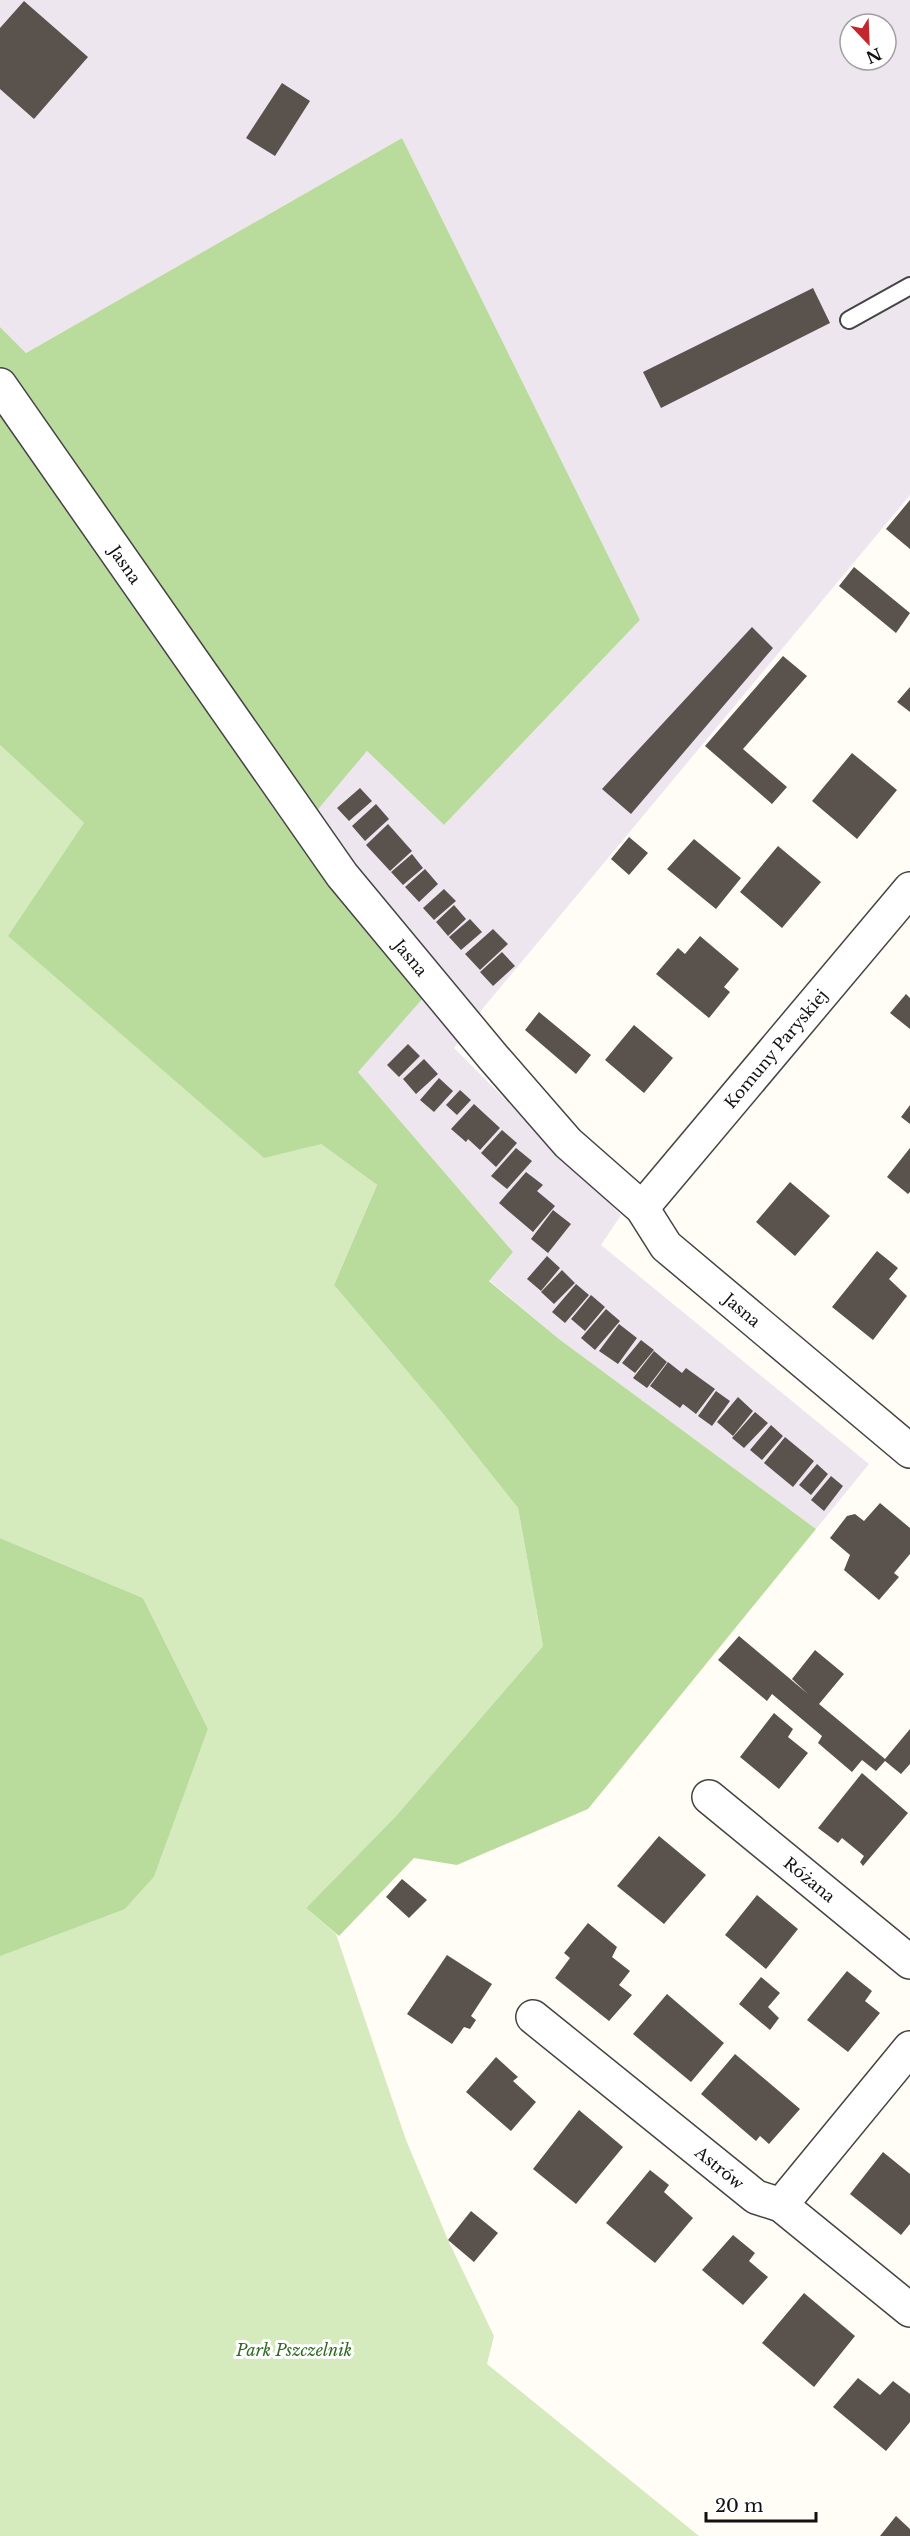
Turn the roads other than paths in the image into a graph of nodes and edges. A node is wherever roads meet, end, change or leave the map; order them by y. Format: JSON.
{"nodes":[{"id":1,"x":910,"y":286,"type":"edge"},
{"id":2,"x":849,"y":320,"type":"dead end"},
{"id":3,"x":0,"y":385,"type":"edge"},
{"id":4,"x":910,"y":889,"type":"edge"},
{"id":5,"x":642,"y":1208,"type":"junction"},
{"id":6,"x":910,"y":1451,"type":"edge"},
{"id":7,"x":709,"y":1797,"type":"dead end"},
{"id":8,"x":910,"y":1962,"type":"edge"},
{"id":9,"x":533,"y":2017,"type":"dead end"},
{"id":10,"x":910,"y":2048,"type":"edge"},
{"id":11,"x":781,"y":2205,"type":"junction"},
{"id":12,"x":910,"y":2310,"type":"edge"}],
"edges":[{"from":1,"to":2,"type":"lane"},
{"from":3,"to":5,"type":"street","name":"Jasna"},
{"from":4,"to":5,"type":"street","name":"Komuny Paryskiej"},
{"from":5,"to":6,"type":"street","name":"Jasna"},
{"from":7,"to":8,"type":"street","name":"Różana"},
{"from":9,"to":11,"type":"street","name":"Astrów"},
{"from":10,"to":11,"type":"street"},
{"from":11,"to":12,"type":"street","name":"Astrów"}]}
